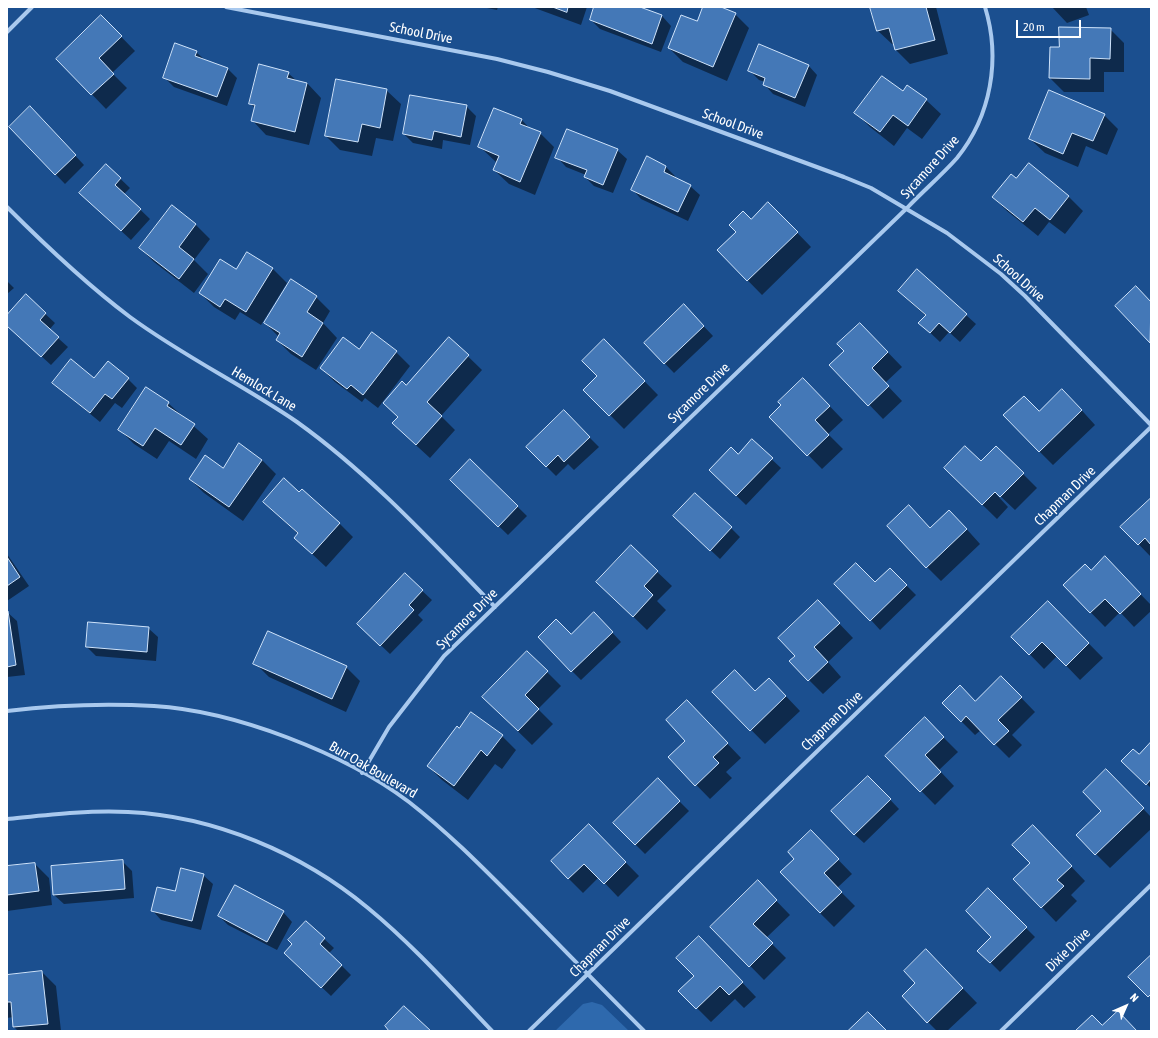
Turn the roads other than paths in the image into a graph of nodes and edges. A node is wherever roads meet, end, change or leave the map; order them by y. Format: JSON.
{"nodes":[{"id":1,"x":32,"y":7,"type":"edge"},
{"id":2,"x":226,"y":7,"type":"edge"},
{"id":3,"x":985,"y":7,"type":"edge"},
{"id":4,"x":7,"y":32,"type":"edge"},
{"id":5,"x":7,"y":207,"type":"edge"},
{"id":6,"x":907,"y":208,"type":"junction"},
{"id":7,"x":1151,"y":426,"type":"edge"},
{"id":8,"x":495,"y":607,"type":"junction"},
{"id":9,"x":7,"y":711,"type":"edge"},
{"id":10,"x":362,"y":773,"type":"junction"},
{"id":11,"x":7,"y":819,"type":"edge"},
{"id":12,"x":1151,"y":885,"type":"edge"},
{"id":13,"x":589,"y":975,"type":"junction"},
{"id":14,"x":492,"y":1031,"type":"edge"},
{"id":15,"x":529,"y":1031,"type":"edge"},
{"id":16,"x":644,"y":1031,"type":"edge"},
{"id":17,"x":1001,"y":1031,"type":"edge"}],
"edges":[{"from":1,"to":4,"type":"street"},
{"from":2,"to":6,"type":"street","name":"School Drive"},
{"from":3,"to":6,"type":"street","name":"Sycamore Drive"},
{"from":5,"to":8,"type":"street","name":"Hemlock Lane"},
{"from":6,"to":7,"type":"street","name":"School Drive"},
{"from":6,"to":8,"type":"street","name":"Sycamore Drive"},
{"from":7,"to":13,"type":"street","name":"Chapman Drive"},
{"from":8,"to":10,"type":"street","name":"Sycamore Drive"},
{"from":9,"to":10,"type":"street","name":"Burr Oak Boulevard"},
{"from":10,"to":13,"type":"street","name":"Burr Oak Boulevard"},
{"from":11,"to":14,"type":"street"},
{"from":12,"to":17,"type":"street","name":"Dixie Drive"},
{"from":13,"to":15,"type":"street","name":"Chapman Drive"},
{"from":13,"to":16,"type":"street","name":"Burr Oak Boulevard"}]}
